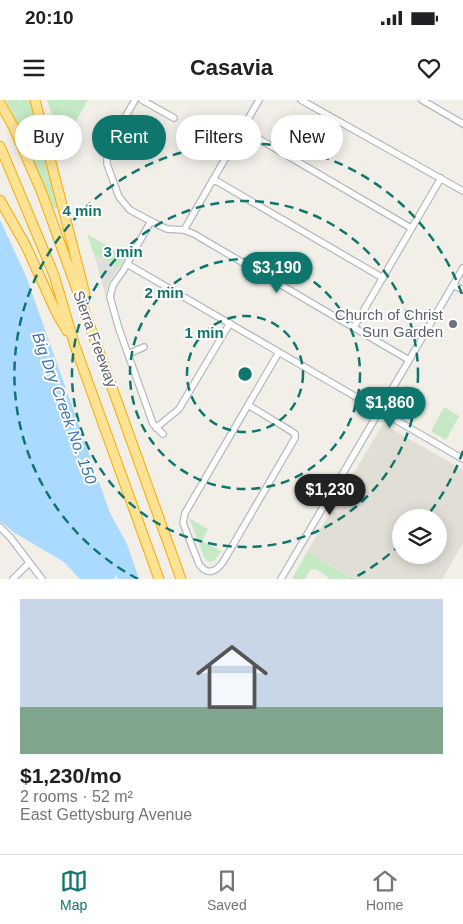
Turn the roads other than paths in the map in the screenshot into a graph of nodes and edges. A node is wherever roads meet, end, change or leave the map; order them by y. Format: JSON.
{"nodes":[{"id":1,"x":35,"y":100,"type":"edge"},
{"id":2,"x":135,"y":100,"type":"edge"},
{"id":3,"x":142,"y":100,"type":"edge"},
{"id":4,"x":258,"y":100,"type":"edge"},
{"id":5,"x":301,"y":100,"type":"edge"},
{"id":6,"x":422,"y":100,"type":"edge"},
{"id":7,"x":0,"y":103,"type":"edge"},
{"id":8,"x":250,"y":115,"type":"edge"},
{"id":9,"x":174,"y":118,"type":"dead end"},
{"id":10,"x":463,"y":124,"type":"edge"},
{"id":11,"x":261,"y":140,"type":"edge"},
{"id":12,"x":0,"y":146,"type":"edge"},
{"id":13,"x":224,"y":160,"type":"edge"},
{"id":14,"x":440,"y":178,"type":"junction"},
{"id":15,"x":213,"y":179,"type":"junction"},
{"id":16,"x":463,"y":191,"type":"edge"},
{"id":17,"x":0,"y":200,"type":"edge"},
{"id":18,"x":152,"y":221,"type":"junction"},
{"id":19,"x":411,"y":228,"type":"junction"},
{"id":20,"x":184,"y":230,"type":"junction"},
{"id":21,"x":127,"y":264,"type":"junction"},
{"id":22,"x":463,"y":268,"type":"edge"},
{"id":23,"x":383,"y":278,"type":"junction"},
{"id":24,"x":453,"y":285,"type":"junction"},
{"id":25,"x":463,"y":290,"type":"edge"},
{"id":26,"x":87,"y":316,"type":"junction"},
{"id":27,"x":230,"y":323,"type":"junction"},
{"id":28,"x":354,"y":327,"type":"junction"},
{"id":29,"x":75,"y":346,"type":"junction"},
{"id":30,"x":144,"y":347,"type":"dead end"},
{"id":31,"x":278,"y":352,"type":"junction"},
{"id":32,"x":128,"y":354,"type":"junction"},
{"id":33,"x":409,"y":360,"type":"junction"},
{"id":34,"x":248,"y":405,"type":"junction"},
{"id":35,"x":380,"y":410,"type":"junction"},
{"id":36,"x":156,"y":428,"type":"junction"},
{"id":37,"x":163,"y":434,"type":"dead end"},
{"id":38,"x":463,"y":459,"type":"edge"},
{"id":39,"x":0,"y":527,"type":"edge"},
{"id":40,"x":30,"y":563,"type":"junction"},
{"id":41,"x":13,"y":579,"type":"edge"},
{"id":42,"x":42,"y":579,"type":"edge"},
{"id":43,"x":159,"y":579,"type":"edge"},
{"id":44,"x":180,"y":579,"type":"edge"},
{"id":45,"x":281,"y":579,"type":"edge"}],
"edges":[{"from":1,"to":26,"type":"highway"},
{"from":2,"to":18,"type":"street"},
{"from":3,"to":9,"type":"street"},
{"from":4,"to":8,"type":"street"},
{"from":5,"to":14,"type":"street"},
{"from":6,"to":10,"type":"street"},
{"from":7,"to":26,"type":"highway","name":"Sierra Freeway"},
{"from":11,"to":19,"type":"street"},
{"from":12,"to":29,"type":"highway","name":"Sierra Freeway"},
{"from":13,"to":15,"type":"street"},
{"from":14,"to":16,"type":"street"},
{"from":14,"to":19,"type":"street"},
{"from":15,"to":20,"type":"street"},
{"from":15,"to":23,"type":"street"},
{"from":17,"to":29,"type":"highway"},
{"from":18,"to":20,"type":"street"},
{"from":18,"to":21,"type":"street"},
{"from":19,"to":23,"type":"street"},
{"from":20,"to":28,"type":"street"},
{"from":21,"to":27,"type":"street"},
{"from":21,"to":32,"type":"street"},
{"from":22,"to":24,"type":"street"},
{"from":23,"to":28,"type":"street"},
{"from":24,"to":25,"type":"street"},
{"from":24,"to":33,"type":"street"},
{"from":26,"to":44,"type":"highway","name":"Sierra Freeway"},
{"from":27,"to":31,"type":"street"},
{"from":27,"to":36,"type":"street"},
{"from":28,"to":33,"type":"street"},
{"from":29,"to":43,"type":"highway","name":"Sierra Freeway"},
{"from":30,"to":32,"type":"street"},
{"from":31,"to":34,"type":"street"},
{"from":31,"to":35,"type":"street"},
{"from":32,"to":36,"type":"street"},
{"from":33,"to":35,"type":"street"},
{"from":34,"to":34,"type":"street"},
{"from":35,"to":38,"type":"street"},
{"from":35,"to":45,"type":"street"},
{"from":36,"to":37,"type":"street"},
{"from":39,"to":40,"type":"street"},
{"from":40,"to":41,"type":"street"},
{"from":40,"to":42,"type":"street"}]}
